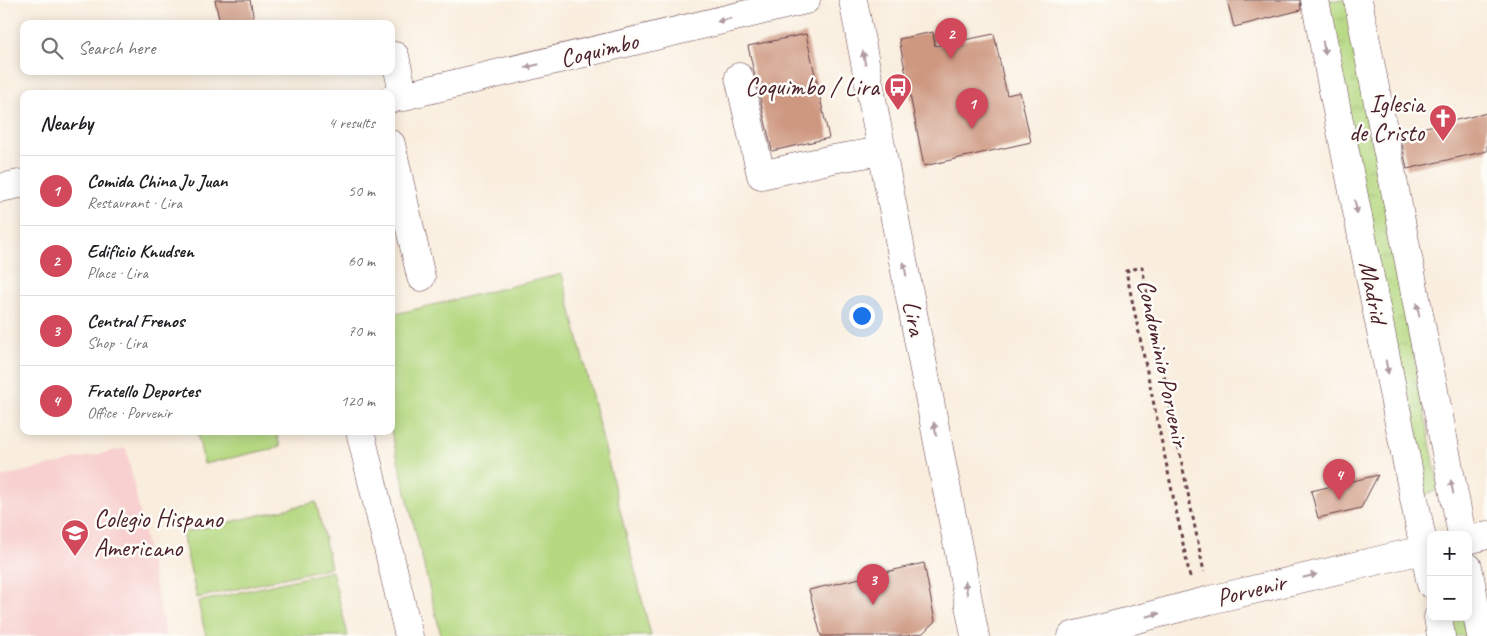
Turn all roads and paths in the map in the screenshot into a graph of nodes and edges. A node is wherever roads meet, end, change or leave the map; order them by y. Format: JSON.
{"nodes":[{"id":1,"x":806,"y":0,"type":"edge"},
{"id":2,"x":853,"y":0,"type":"edge"},
{"id":3,"x":1315,"y":0,"type":"edge"},
{"id":4,"x":1358,"y":0,"type":"edge"},
{"id":5,"x":395,"y":56,"type":"dead end"},
{"id":6,"x":739,"y":77,"type":"dead end"},
{"id":7,"x":398,"y":98,"type":"edge"},
{"id":8,"x":882,"y":151,"type":"junction"},
{"id":9,"x":395,"y":161,"type":"edge"},
{"id":10,"x":20,"y":184,"type":"edge"},
{"id":11,"x":0,"y":188,"type":"edge"},
{"id":12,"x":422,"y":277,"type":"dead end"},
{"id":13,"x":361,"y":435,"type":"edge"},
{"id":14,"x":1461,"y":531,"type":"edge"},
{"id":15,"x":1487,"y":535,"type":"edge"},
{"id":16,"x":1472,"y":539,"type":"edge"},
{"id":17,"x":1427,"y":549,"type":"edge"},
{"id":18,"x":1201,"y":558,"type":"dead end"},
{"id":19,"x":1187,"y":563,"type":"dead end"},
{"id":20,"x":1470,"y":576,"type":"edge"},
{"id":21,"x":1439,"y":621,"type":"edge"},
{"id":22,"x":409,"y":636,"type":"edge"},
{"id":23,"x":975,"y":636,"type":"edge"},
{"id":24,"x":1072,"y":636,"type":"edge"},
{"id":25,"x":1442,"y":636,"type":"edge"},
{"id":26,"x":1481,"y":636,"type":"edge"}],
"edges":[{"from":1,"to":7,"type":"street","name":"Coquimbo","one_way":true},
{"from":8,"to":2,"type":"street","name":"Lira","one_way":true},
{"from":3,"to":17,"type":"street","name":"Madrid","one_way":true},
{"from":14,"to":4,"type":"street","name":"Madrid","one_way":true},
{"from":5,"to":7,"type":"street"},
{"from":6,"to":8,"type":"street"},
{"from":23,"to":8,"type":"street","name":"Lira","one_way":true},
{"from":9,"to":12,"type":"street"},
{"from":10,"to":11,"type":"street"},
{"from":13,"to":22,"type":"street"},
{"from":15,"to":16,"type":"street"},
{"from":24,"to":17,"type":"street","name":"Porvenir","one_way":true},
{"from":18,"to":19,"type":"path","name":"Condominio Porvenir"},
{"from":20,"to":26,"type":"street"},
{"from":21,"to":25,"type":"street"}]}
